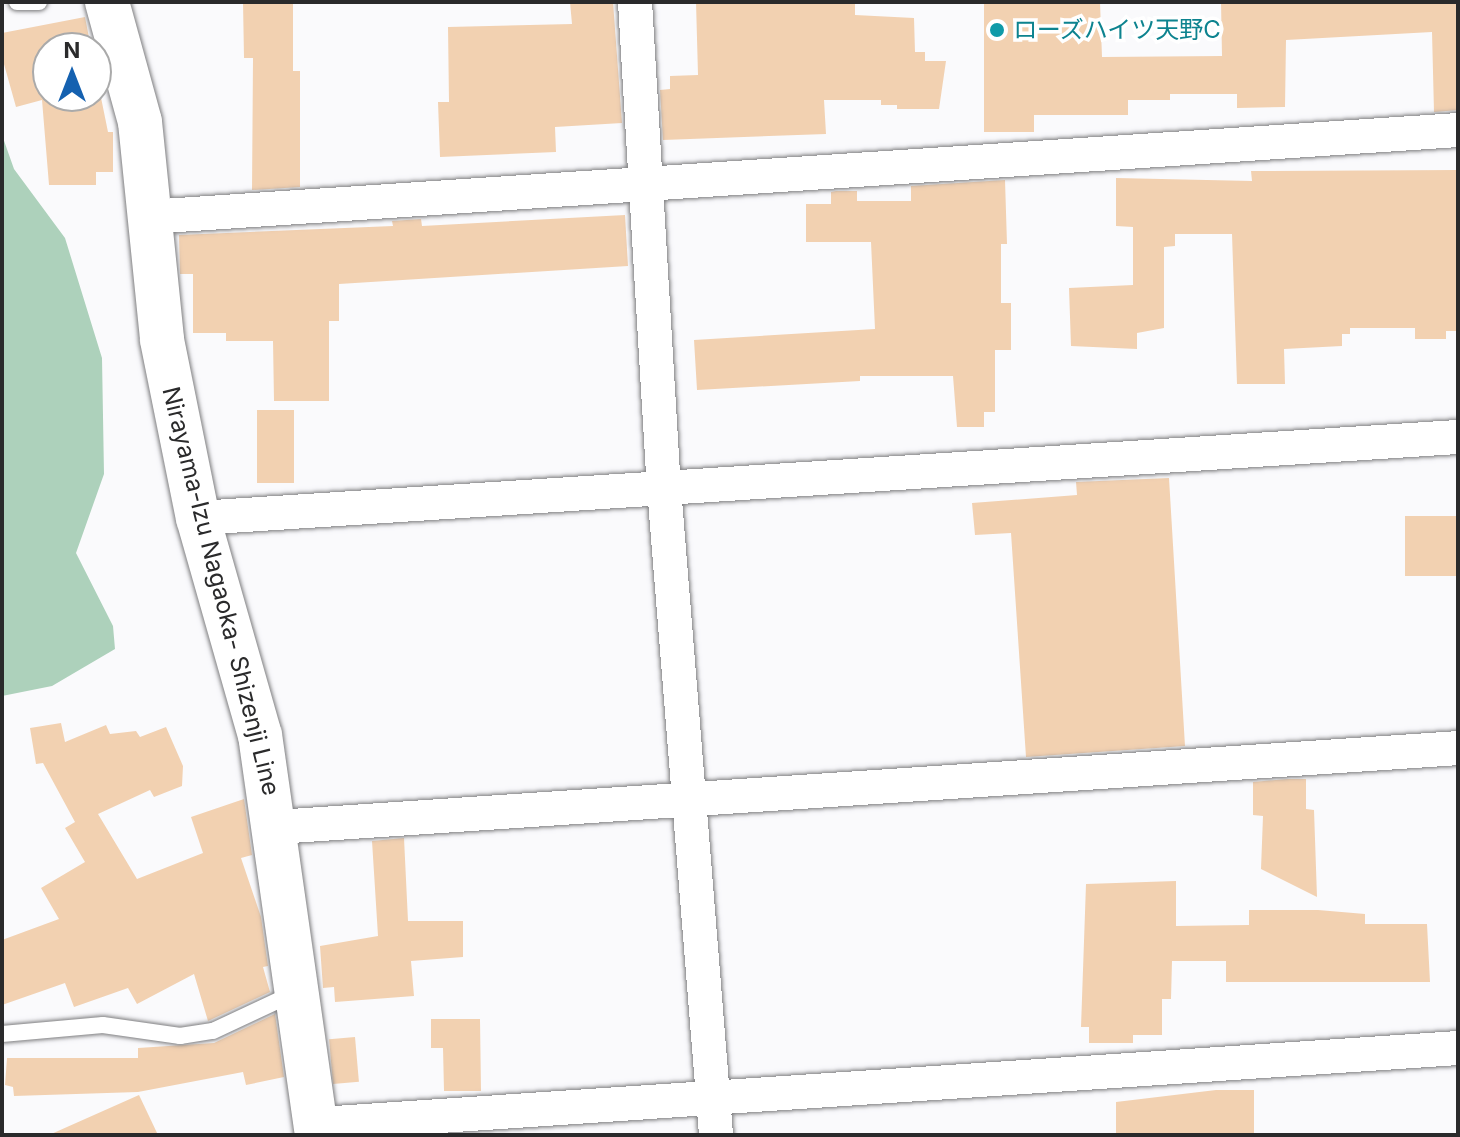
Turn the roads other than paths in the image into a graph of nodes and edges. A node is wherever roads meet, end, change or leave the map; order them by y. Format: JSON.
{"nodes":[{"id":1,"x":17,"y":2,"type":"edge"},
{"id":2,"x":39,"y":2,"type":"edge"},
{"id":3,"x":107,"y":2,"type":"edge"},
{"id":4,"x":635,"y":2,"type":"edge"},
{"id":5,"x":1458,"y":130,"type":"edge"},
{"id":6,"x":649,"y":185,"type":"junction"},
{"id":7,"x":148,"y":217,"type":"junction"},
{"id":8,"x":1458,"y":437,"type":"edge"},
{"id":9,"x":664,"y":488,"type":"junction"},
{"id":10,"x":198,"y":518,"type":"junction"},
{"id":11,"x":1458,"y":748,"type":"edge"},
{"id":12,"x":688,"y":803,"type":"junction"},
{"id":13,"x":276,"y":827,"type":"junction"},
{"id":14,"x":297,"y":991,"type":"junction"},
{"id":15,"x":2,"y":1034,"type":"edge"},
{"id":16,"x":1458,"y":1048,"type":"edge"},
{"id":17,"x":713,"y":1097,"type":"junction"},
{"id":18,"x":318,"y":1130,"type":"edge"},
{"id":19,"x":716,"y":1135,"type":"edge"}],
"edges":[{"from":1,"to":2,"type":"lane"},
{"from":3,"to":7,"type":"main road","name":"Nirayama-Izu Nagaoka- Shizenji Line"},
{"from":4,"to":6,"type":"street"},
{"from":5,"to":6,"type":"street"},
{"from":6,"to":7,"type":"street"},
{"from":6,"to":9,"type":"street"},
{"from":7,"to":10,"type":"main road","name":"Nirayama-Izu Nagaoka- Shizenji Line"},
{"from":8,"to":9,"type":"street"},
{"from":9,"to":10,"type":"street"},
{"from":9,"to":12,"type":"street"},
{"from":10,"to":13,"type":"main road","name":"Nirayama-Izu Nagaoka- Shizenji Line"},
{"from":11,"to":12,"type":"street"},
{"from":12,"to":13,"type":"street"},
{"from":12,"to":17,"type":"street"},
{"from":13,"to":14,"type":"main road","name":"Nirayama-Izu Nagaoka- Shizenji Line"},
{"from":14,"to":15,"type":"lane"},
{"from":14,"to":18,"type":"main road","name":"Nirayama-Izu Nagaoka- Shizenji Line"},
{"from":16,"to":17,"type":"street"},
{"from":17,"to":18,"type":"street"},
{"from":17,"to":19,"type":"street"}]}
